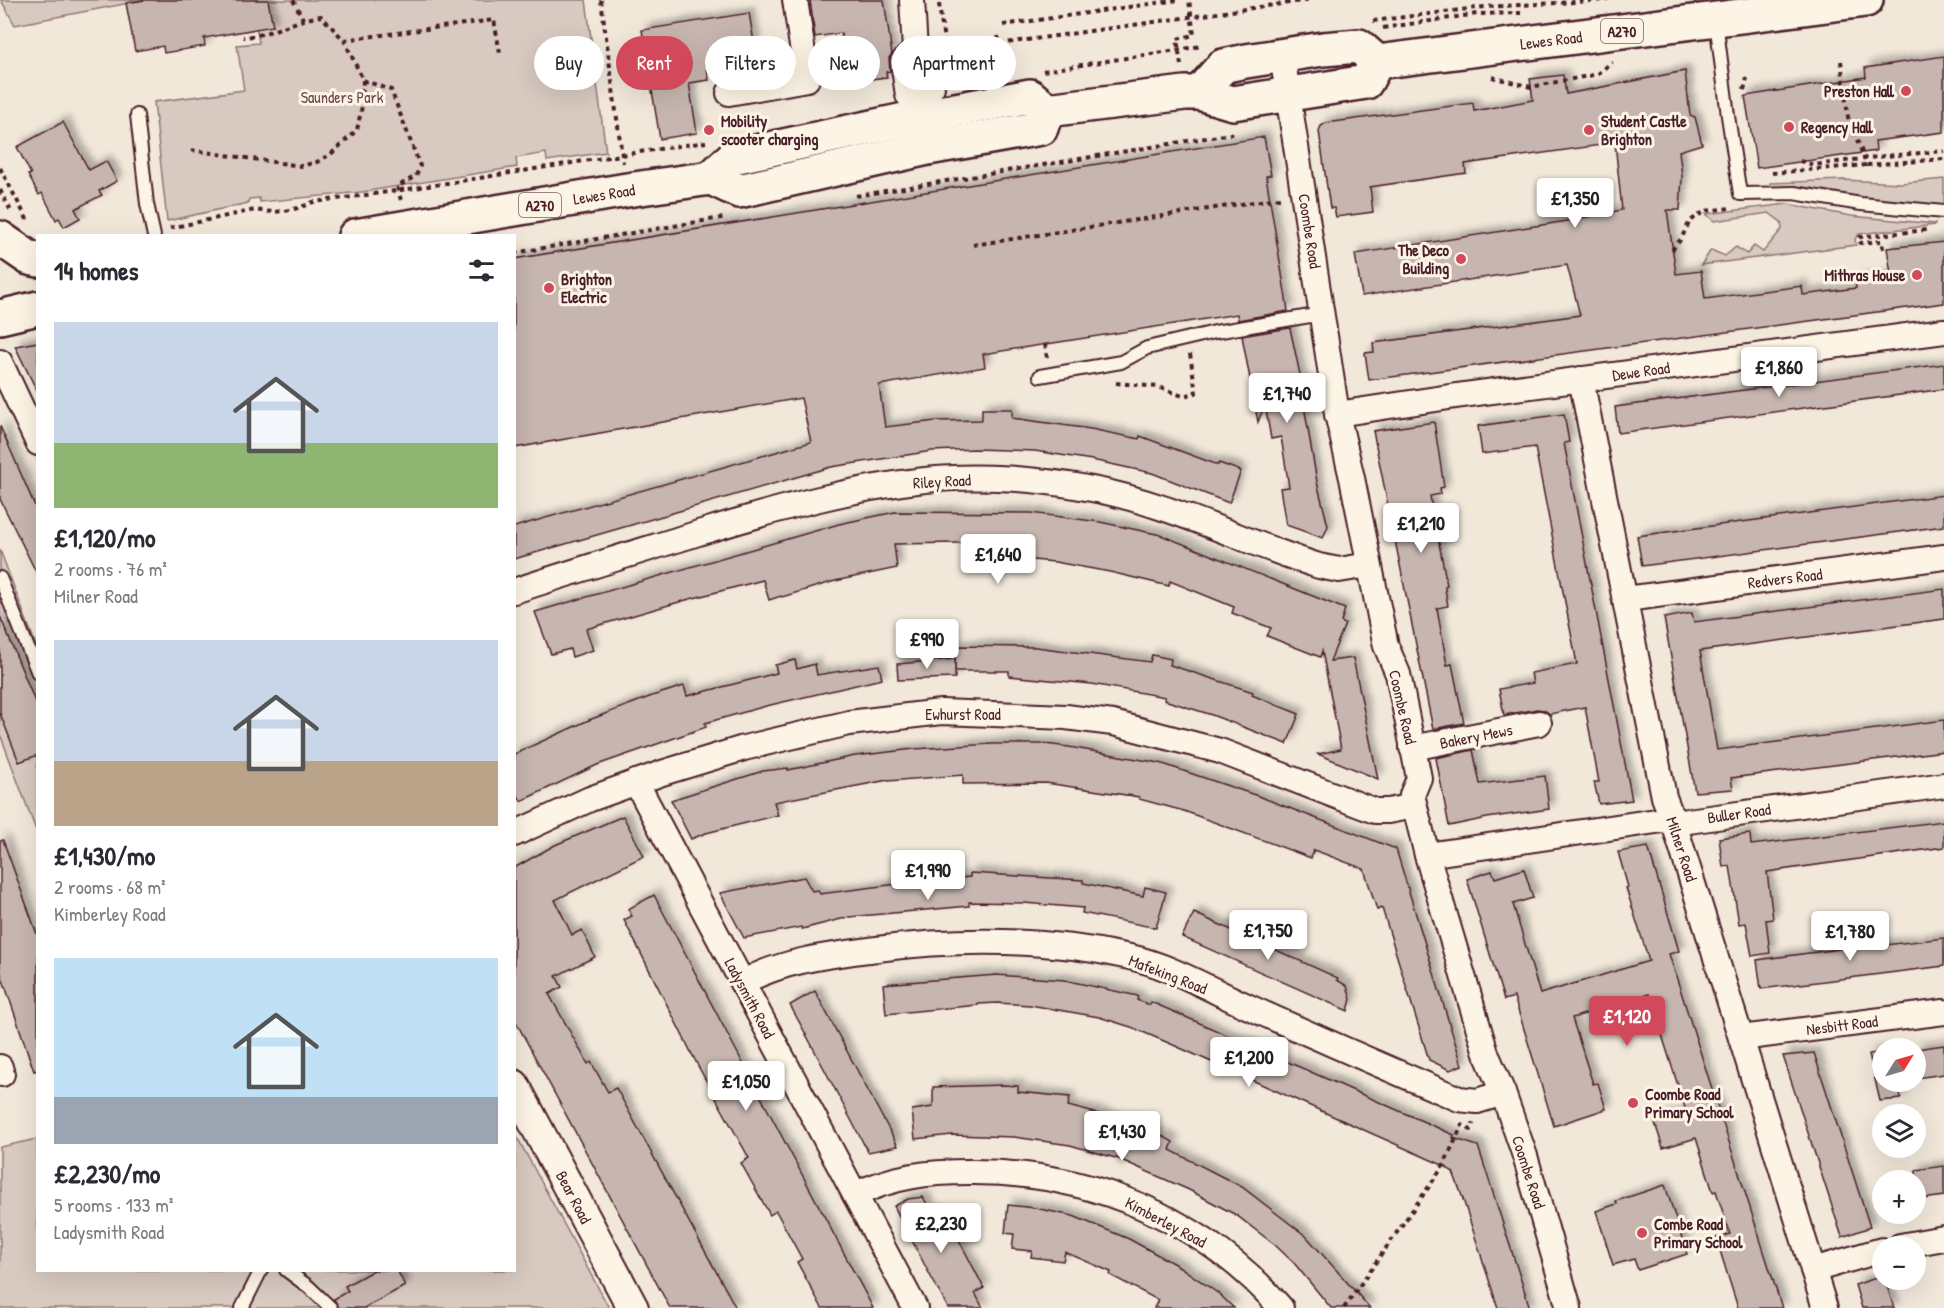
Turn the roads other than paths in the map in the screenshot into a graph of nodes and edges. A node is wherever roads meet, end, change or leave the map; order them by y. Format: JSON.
{"nodes":[{"id":1,"x":795,"y":0,"type":"edge"},
{"id":2,"x":912,"y":0,"type":"edge"},
{"id":3,"x":1866,"y":0,"type":"edge"},
{"id":4,"x":1766,"y":6,"type":"edge"},
{"id":5,"x":1716,"y":20,"type":"junction"},
{"id":6,"x":1282,"y":55,"type":"junction"},
{"id":7,"x":1377,"y":62,"type":"junction"},
{"id":8,"x":729,"y":93,"type":"dead end"},
{"id":9,"x":1199,"y":93,"type":"junction"},
{"id":10,"x":1289,"y":96,"type":"junction"},
{"id":11,"x":922,"y":109,"type":"junction"},
{"id":12,"x":1047,"y":110,"type":"junction"},
{"id":13,"x":137,"y":116,"type":"dead end"},
{"id":14,"x":928,"y":148,"type":"junction"},
{"id":15,"x":711,"y":178,"type":"junction"},
{"id":16,"x":1944,"y":212,"type":"edge"},
{"id":17,"x":154,"y":233,"type":"edge"},
{"id":18,"x":370,"y":234,"type":"edge"},
{"id":19,"x":0,"y":238,"type":"edge"},
{"id":20,"x":35,"y":255,"type":"edge"},
{"id":21,"x":36,"y":308,"type":"edge"},
{"id":22,"x":1322,"y":314,"type":"junction"},
{"id":23,"x":0,"y":317,"type":"edge"},
{"id":24,"x":1944,"y":331,"type":"edge"},
{"id":25,"x":0,"y":362,"type":"edge"},
{"id":26,"x":1040,"y":376,"type":"dead end"},
{"id":27,"x":1581,"y":379,"type":"junction"},
{"id":28,"x":1337,"y":414,"type":"junction"},
{"id":29,"x":36,"y":439,"type":"edge"},
{"id":30,"x":1944,"y":557,"type":"edge"},
{"id":31,"x":1369,"y":565,"type":"junction"},
{"id":32,"x":0,"y":578,"type":"edge"},
{"id":33,"x":516,"y":590,"type":"edge"},
{"id":34,"x":1626,"y":599,"type":"junction"},
{"id":35,"x":36,"y":668,"type":"edge"},
{"id":36,"x":1539,"y":723,"type":"dead end"},
{"id":37,"x":1412,"y":748,"type":"junction"},
{"id":38,"x":636,"y":782,"type":"junction"},
{"id":39,"x":1944,"y":785,"type":"edge"},
{"id":40,"x":1414,"y":806,"type":"junction"},
{"id":41,"x":1674,"y":823,"type":"junction"},
{"id":42,"x":516,"y":833,"type":"edge"},
{"id":43,"x":1427,"y":855,"type":"junction"},
{"id":44,"x":742,"y":983,"type":"junction"},
{"id":45,"x":1944,"y":1012,"type":"edge"},
{"id":46,"x":1741,"y":1038,"type":"junction"},
{"id":47,"x":516,"y":1089,"type":"edge"},
{"id":48,"x":1503,"y":1093,"type":"junction"},
{"id":49,"x":855,"y":1195,"type":"junction"},
{"id":50,"x":1944,"y":1238,"type":"edge"},
{"id":51,"x":1926,"y":1241,"type":"edge"},
{"id":52,"x":1872,"y":1253,"type":"edge"},
{"id":53,"x":1813,"y":1270,"type":"junction"},
{"id":54,"x":260,"y":1272,"type":"edge"},
{"id":55,"x":289,"y":1272,"type":"edge"},
{"id":56,"x":242,"y":1308,"type":"edge"},
{"id":57,"x":331,"y":1308,"type":"edge"},
{"id":58,"x":633,"y":1308,"type":"edge"},
{"id":59,"x":915,"y":1308,"type":"edge"},
{"id":60,"x":1281,"y":1308,"type":"edge"},
{"id":61,"x":1569,"y":1308,"type":"edge"},
{"id":62,"x":1825,"y":1308,"type":"edge"}],
"edges":[{"from":1,"to":8,"type":"street"},
{"from":2,"to":11,"type":"street"},
{"from":3,"to":4,"type":"main road","name":"Lewes Road","number":"A270"},
{"from":4,"to":5,"type":"main road","name":"Lewes Road","number":"A270"},
{"from":5,"to":7,"type":"main road","name":"Lewes Road","number":"A270"},
{"from":5,"to":16,"type":"lane"},
{"from":6,"to":7,"type":"main road"},
{"from":6,"to":9,"type":"main road"},
{"from":6,"to":10,"type":"street","name":"Coombe Road"},
{"from":7,"to":10,"type":"main road"},
{"from":9,"to":10,"type":"main road"},
{"from":9,"to":12,"type":"main road"},
{"from":10,"to":22,"type":"street","name":"Coombe Road"},
{"from":11,"to":12,"type":"main road"},
{"from":11,"to":14,"type":"street"},
{"from":11,"to":15,"type":"main road"},
{"from":12,"to":14,"type":"main road"},
{"from":13,"to":17,"type":"lane"},
{"from":14,"to":15,"type":"main road"},
{"from":15,"to":18,"type":"main road","name":"Lewes Road","number":"A270"},
{"from":19,"to":20,"type":"main road"},
{"from":21,"to":23,"type":"main road"},
{"from":22,"to":26,"type":"lane"},
{"from":22,"to":28,"type":"street","name":"Coombe Road"},
{"from":24,"to":27,"type":"street","name":"Dewe Road"},
{"from":25,"to":29,"type":"street"},
{"from":27,"to":28,"type":"street","name":"Dewe Road"},
{"from":27,"to":34,"type":"street","name":"Milner Road"},
{"from":28,"to":31,"type":"street","name":"Coombe Road"},
{"from":30,"to":34,"type":"street","name":"Redvers Road"},
{"from":31,"to":33,"type":"street","name":"Riley Road"},
{"from":31,"to":37,"type":"street","name":"Coombe Road"},
{"from":32,"to":35,"type":"lane"},
{"from":34,"to":41,"type":"street","name":"Milner Road"},
{"from":36,"to":37,"type":"street","name":"Bakery Mews"},
{"from":37,"to":40,"type":"street","name":"Coombe Road"},
{"from":38,"to":40,"type":"street","name":"Ewhurst Road"},
{"from":38,"to":42,"type":"street","name":"Ewhurst Road"},
{"from":38,"to":44,"type":"street","name":"Ladysmith Road"},
{"from":39,"to":41,"type":"street","name":"Buller Road"},
{"from":40,"to":43,"type":"street","name":"Coombe Road"},
{"from":41,"to":43,"type":"street","name":"Buller Road"},
{"from":41,"to":46,"type":"street","name":"Milner Road"},
{"from":43,"to":48,"type":"street","name":"Coombe Road"},
{"from":44,"to":48,"type":"street","name":"Mafeking Road"},
{"from":44,"to":49,"type":"street","name":"Ladysmith Road"},
{"from":45,"to":46,"type":"street","name":"Nesbitt Road"},
{"from":46,"to":53,"type":"street","name":"Milner Road"},
{"from":47,"to":58,"type":"street","name":"Bear Road"},
{"from":48,"to":61,"type":"street","name":"Coombe Road"},
{"from":49,"to":59,"type":"street","name":"Ladysmith Road"},
{"from":49,"to":60,"type":"street","name":"Kimberley Road"},
{"from":50,"to":51,"type":"street"},
{"from":52,"to":53,"type":"street"},
{"from":53,"to":62,"type":"street","name":"Milner Road"},
{"from":54,"to":56,"type":"lane"},
{"from":55,"to":57,"type":"lane"}]}
